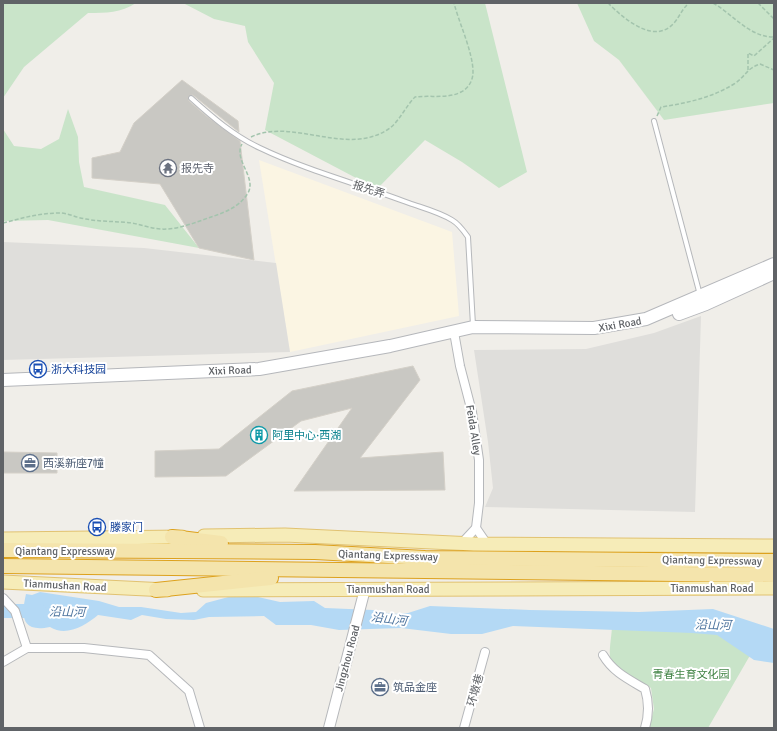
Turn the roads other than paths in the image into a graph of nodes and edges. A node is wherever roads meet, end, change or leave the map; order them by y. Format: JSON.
{"nodes":[{"id":1,"x":191,"y":98,"type":"dead end"},
{"id":2,"x":654,"y":122,"type":"road end"},
{"id":3,"x":774,"y":264,"type":"edge"},
{"id":4,"x":774,"y":273,"type":"edge"},
{"id":5,"x":701,"y":296,"type":"junction"},
{"id":6,"x":473,"y":327,"type":"junction"},
{"id":7,"x":454,"y":332,"type":"junction"},
{"id":8,"x":3,"y":380,"type":"edge"},
{"id":9,"x":476,"y":528,"type":"junction"},
{"id":10,"x":172,"y":537,"type":"junction"},
{"id":11,"x":3,"y":539,"type":"edge"},
{"id":12,"x":462,"y":543,"type":"junction"},
{"id":13,"x":487,"y":544,"type":"junction"},
{"id":14,"x":774,"y":546,"type":"edge"},
{"id":15,"x":3,"y":550,"type":"edge"},
{"id":16,"x":315,"y":552,"type":"junction"},
{"id":17,"x":774,"y":561,"type":"edge"},
{"id":18,"x":3,"y":566,"type":"edge"},
{"id":19,"x":375,"y":571,"type":"junction"},
{"id":20,"x":774,"y":575,"type":"edge"},
{"id":21,"x":3,"y":582,"type":"edge"},
{"id":22,"x":365,"y":588,"type":"junction"},
{"id":23,"x":774,"y":588,"type":"edge"},
{"id":24,"x":156,"y":590,"type":"junction"},
{"id":25,"x":3,"y":598,"type":"edge"},
{"id":26,"x":27,"y":648,"type":"junction"},
{"id":27,"x":486,"y":652,"type":"dead end"},
{"id":28,"x":603,"y":655,"type":"dead end"},
{"id":29,"x":3,"y":662,"type":"edge"},
{"id":30,"x":200,"y":728,"type":"edge"},
{"id":31,"x":329,"y":728,"type":"edge"},
{"id":32,"x":464,"y":728,"type":"edge"},
{"id":33,"x":645,"y":728,"type":"edge"}],
"edges":[{"from":1,"to":6,"type":"lane","name":"报先弄"},
{"from":2,"to":5,"type":"lane"},
{"from":3,"to":5,"type":"main road","name":"Xixi Road"},
{"from":4,"to":7,"type":"main road","name":"Xixi Road"},
{"from":5,"to":6,"type":"main road","name":"Xixi Road"},
{"from":6,"to":7,"type":"main road","name":"Xixi Road"},
{"from":7,"to":8,"type":"main road","name":"Xixi Road"},
{"from":7,"to":9,"type":"street","name":"Feida Alley"},
{"from":9,"to":12,"type":"street"},
{"from":9,"to":13,"type":"street"},
{"from":10,"to":11,"type":"main road"},
{"from":10,"to":12,"type":"main road"},
{"from":10,"to":16,"type":"highway"},
{"from":12,"to":13,"type":"main road"},
{"from":13,"to":14,"type":"main road"},
{"from":15,"to":16,"type":"highway","name":"Qiantang Expressway"},
{"from":16,"to":17,"type":"highway","name":"Qiantang Expressway"},
{"from":18,"to":19,"type":"highway","name":"Qiantang Expressway"},
{"from":19,"to":20,"type":"highway","name":"Qiantang Expressway"},
{"from":19,"to":24,"type":"highway"},
{"from":21,"to":24,"type":"main road","name":"Tianmushan Road"},
{"from":22,"to":23,"type":"main road","name":"Tianmushan Road"},
{"from":22,"to":24,"type":"main road","name":"Tianmushan Road"},
{"from":22,"to":31,"type":"street","name":"Jingzhou Road"},
{"from":25,"to":26,"type":"street"},
{"from":26,"to":29,"type":"street"},
{"from":26,"to":30,"type":"street"},
{"from":27,"to":32,"type":"street","name":"环墩巷"},
{"from":28,"to":33,"type":"street"}]}
